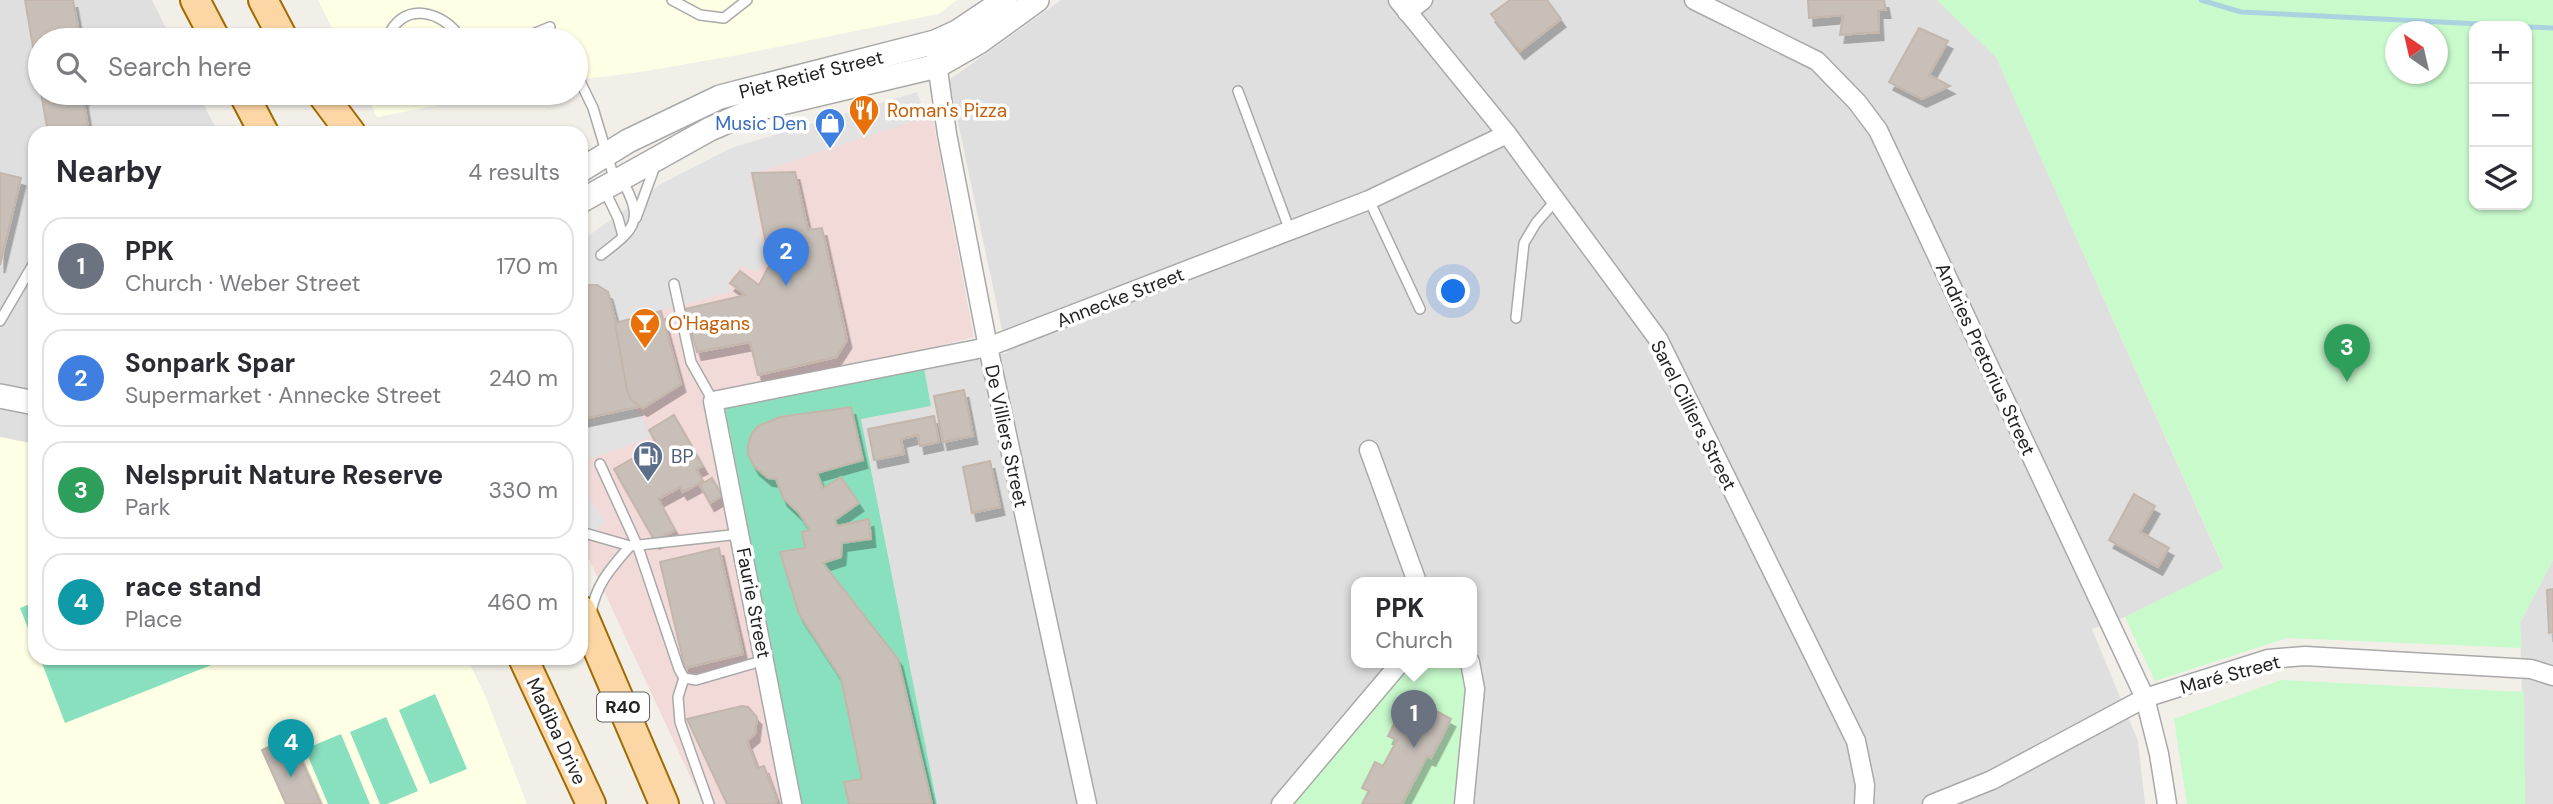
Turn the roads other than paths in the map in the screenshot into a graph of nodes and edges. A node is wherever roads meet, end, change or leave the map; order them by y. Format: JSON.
{"nodes":[{"id":1,"x":195,"y":0,"type":"edge"},
{"id":2,"x":263,"y":0,"type":"edge"},
{"id":3,"x":672,"y":0,"type":"edge"},
{"id":4,"x":747,"y":0,"type":"edge"},
{"id":5,"x":1005,"y":0,"type":"edge"},
{"id":6,"x":1037,"y":0,"type":"edge"},
{"id":7,"x":1423,"y":0,"type":"edge"},
{"id":8,"x":1694,"y":0,"type":"edge"},
{"id":9,"x":1402,"y":6,"type":"edge"},
{"id":10,"x":210,"y":28,"type":"edge"},
{"id":11,"x":278,"y":28,"type":"edge"},
{"id":12,"x":393,"y":28,"type":"edge"},
{"id":13,"x":454,"y":28,"type":"edge"},
{"id":14,"x":935,"y":42,"type":"junction"},
{"id":15,"x":937,"y":66,"type":"junction"},
{"id":16,"x":1238,"y":91,"type":"dead end"},
{"id":17,"x":588,"y":97,"type":"edge"},
{"id":18,"x":249,"y":105,"type":"edge"},
{"id":19,"x":320,"y":105,"type":"edge"},
{"id":20,"x":330,"y":105,"type":"edge"},
{"id":21,"x":260,"y":126,"type":"edge"},
{"id":22,"x":332,"y":126,"type":"edge"},
{"id":23,"x":346,"y":126,"type":"edge"},
{"id":24,"x":1507,"y":134,"type":"junction"},
{"id":25,"x":605,"y":155,"type":"junction"},
{"id":26,"x":659,"y":157,"type":"junction"},
{"id":27,"x":588,"y":166,"type":"edge"},
{"id":28,"x":613,"y":183,"type":"junction"},
{"id":29,"x":588,"y":197,"type":"edge"},
{"id":30,"x":1369,"y":200,"type":"junction"},
{"id":31,"x":1556,"y":200,"type":"junction"},
{"id":32,"x":635,"y":221,"type":"junction"},
{"id":33,"x":1290,"y":231,"type":"junction"},
{"id":34,"x":623,"y":236,"type":"junction"},
{"id":35,"x":601,"y":255,"type":"dead end"},
{"id":36,"x":28,"y":273,"type":"edge"},
{"id":37,"x":674,"y":284,"type":"dead end"},
{"id":38,"x":1420,"y":309,"type":"dead end"},
{"id":39,"x":1516,"y":318,"type":"dead end"},
{"id":40,"x":0,"y":321,"type":"edge"},
{"id":41,"x":988,"y":347,"type":"junction"},
{"id":42,"x":0,"y":396,"type":"edge"},
{"id":43,"x":713,"y":401,"type":"junction"},
{"id":44,"x":28,"y":402,"type":"edge"},
{"id":45,"x":1369,"y":450,"type":"dead end"},
{"id":46,"x":600,"y":464,"type":"dead end"},
{"id":47,"x":588,"y":534,"type":"edge"},
{"id":48,"x":740,"y":534,"type":"junction"},
{"id":49,"x":634,"y":546,"type":"junction"},
{"id":50,"x":1415,"y":577,"type":"edge"},
{"id":51,"x":588,"y":609,"type":"edge"},
{"id":52,"x":588,"y":627,"type":"edge"},
{"id":53,"x":765,"y":660,"type":"junction"},
{"id":54,"x":526,"y":665,"type":"edge"},
{"id":55,"x":1396,"y":668,"type":"edge"},
{"id":56,"x":1471,"y":668,"type":"edge"},
{"id":57,"x":2553,"y":676,"type":"edge"},
{"id":58,"x":684,"y":678,"type":"junction"},
{"id":59,"x":2145,"y":698,"type":"junction"},
{"id":60,"x":591,"y":804,"type":"edge"},
{"id":61,"x":664,"y":804,"type":"edge"},
{"id":62,"x":709,"y":804,"type":"edge"},
{"id":63,"x":792,"y":804,"type":"edge"},
{"id":64,"x":1087,"y":804,"type":"edge"},
{"id":65,"x":1281,"y":804,"type":"edge"},
{"id":66,"x":1464,"y":804,"type":"edge"},
{"id":67,"x":1864,"y":804,"type":"edge"},
{"id":68,"x":1932,"y":804,"type":"edge"},
{"id":69,"x":2167,"y":804,"type":"edge"}],
"edges":[{"from":1,"to":10,"type":"main road"},
{"from":2,"to":11,"type":"main road"},
{"from":3,"to":4,"type":"lane"},
{"from":5,"to":14,"type":"street","name":"Piet Retief Street"},
{"from":6,"to":15,"type":"street","name":"Piet Retief Street"},
{"from":7,"to":9,"type":"street"},
{"from":8,"to":59,"type":"street","name":"Andries Pretorius Street"},
{"from":9,"to":24,"type":"street","name":"Sarel Cilliers Street"},
{"from":12,"to":13,"type":"lane"},
{"from":14,"to":15,"type":"street","name":"De Villiers Street"},
{"from":14,"to":25,"type":"street","name":"Piet Retief Street"},
{"from":15,"to":26,"type":"street","name":"Piet Retief Street"},
{"from":15,"to":41,"type":"street","name":"De Villiers Street"},
{"from":16,"to":33,"type":"lane"},
{"from":17,"to":25,"type":"lane"},
{"from":18,"to":21,"type":"main road"},
{"from":19,"to":22,"type":"main road"},
{"from":20,"to":23,"type":"main road"},
{"from":24,"to":30,"type":"street","name":"Annecke Street"},
{"from":24,"to":31,"type":"street","name":"Sarel Cilliers Street"},
{"from":25,"to":27,"type":"street","name":"Piet Retief Street"},
{"from":25,"to":28,"type":"lane"},
{"from":26,"to":28,"type":"street","name":"Piet Retief Street"},
{"from":26,"to":32,"type":"lane"},
{"from":28,"to":29,"type":"street","name":"Piet Retief Street"},
{"from":28,"to":32,"type":"lane"},
{"from":28,"to":34,"type":"lane"},
{"from":30,"to":33,"type":"street","name":"Annecke Street"},
{"from":30,"to":38,"type":"lane"},
{"from":31,"to":39,"type":"lane"},
{"from":31,"to":67,"type":"street","name":"Sarel Cilliers Street"},
{"from":32,"to":34,"type":"lane"},
{"from":33,"to":41,"type":"street","name":"Annecke Street"},
{"from":34,"to":35,"type":"lane"},
{"from":36,"to":40,"type":"lane"},
{"from":37,"to":43,"type":"lane"},
{"from":41,"to":43,"type":"street","name":"Annecke Street"},
{"from":41,"to":64,"type":"street","name":"De Villiers Street"},
{"from":42,"to":44,"type":"street"},
{"from":43,"to":48,"type":"street","name":"Faurie Street"},
{"from":45,"to":50,"type":"street"},
{"from":46,"to":49,"type":"lane"},
{"from":47,"to":49,"type":"lane"},
{"from":48,"to":49,"type":"lane"},
{"from":48,"to":53,"type":"street","name":"Faurie Street"},
{"from":49,"to":51,"type":"lane"},
{"from":49,"to":58,"type":"lane"},
{"from":52,"to":61,"type":"main road","number":"R40"},
{"from":53,"to":58,"type":"lane"},
{"from":53,"to":63,"type":"street","name":"Faurie Street"},
{"from":54,"to":60,"type":"main road","name":"Madiba Drive"},
{"from":55,"to":65,"type":"street"},
{"from":56,"to":66,"type":"street"},
{"from":57,"to":59,"type":"street","name":"Maré Street"},
{"from":58,"to":62,"type":"lane"},
{"from":59,"to":68,"type":"street","name":"Maré Street"},
{"from":59,"to":69,"type":"street","name":"Andries Pretorius Street"}]}
